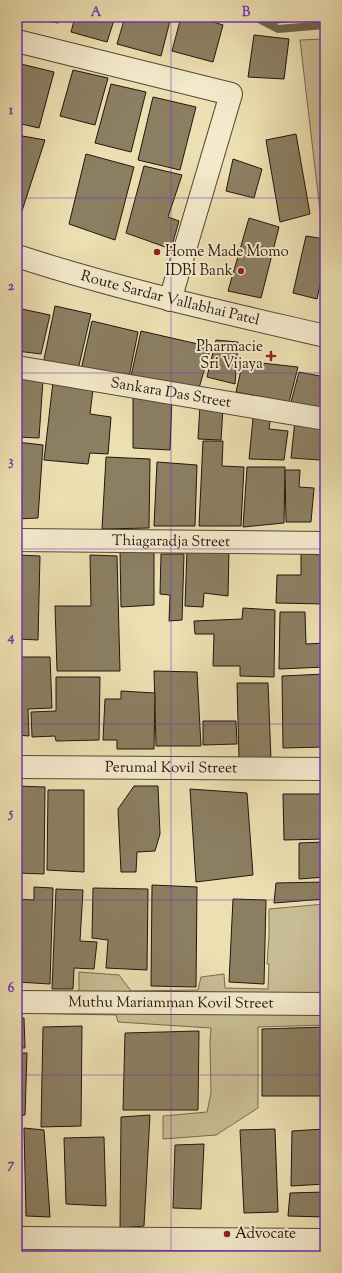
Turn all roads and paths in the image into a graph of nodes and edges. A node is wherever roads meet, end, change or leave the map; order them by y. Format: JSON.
{"nodes":[{"id":1,"x":17,"y":41,"type":"edge"},
{"id":2,"x":17,"y":256,"type":"edge"},
{"id":3,"x":170,"y":300,"type":"junction"},
{"id":4,"x":325,"y":336,"type":"edge"},
{"id":5,"x":17,"y":367,"type":"edge"},
{"id":6,"x":325,"y":419,"type":"edge"},
{"id":7,"x":17,"y":540,"type":"edge"},
{"id":8,"x":325,"y":543,"type":"edge"},
{"id":9,"x":17,"y":767,"type":"edge"},
{"id":10,"x":325,"y":769,"type":"edge"},
{"id":11,"x":17,"y":1002,"type":"edge"},
{"id":12,"x":325,"y":1004,"type":"edge"},
{"id":13,"x":17,"y":1238,"type":"edge"},
{"id":14,"x":325,"y":1240,"type":"edge"}],
"edges":[{"from":1,"to":3,"type":"street"},
{"from":2,"to":3,"type":"street","name":"Route Sardar Vallabhai Patel"},
{"from":3,"to":4,"type":"street","name":"Route Sardar Vallabhai Patel"},
{"from":5,"to":6,"type":"street","name":"Sankara Das Street"},
{"from":7,"to":8,"type":"street","name":"Thiagaradja Street"},
{"from":9,"to":10,"type":"street","name":"Perumal Kovil Street"},
{"from":11,"to":12,"type":"street","name":"Muthu Mariamman Kovil Street"},
{"from":13,"to":14,"type":"street"}]}
